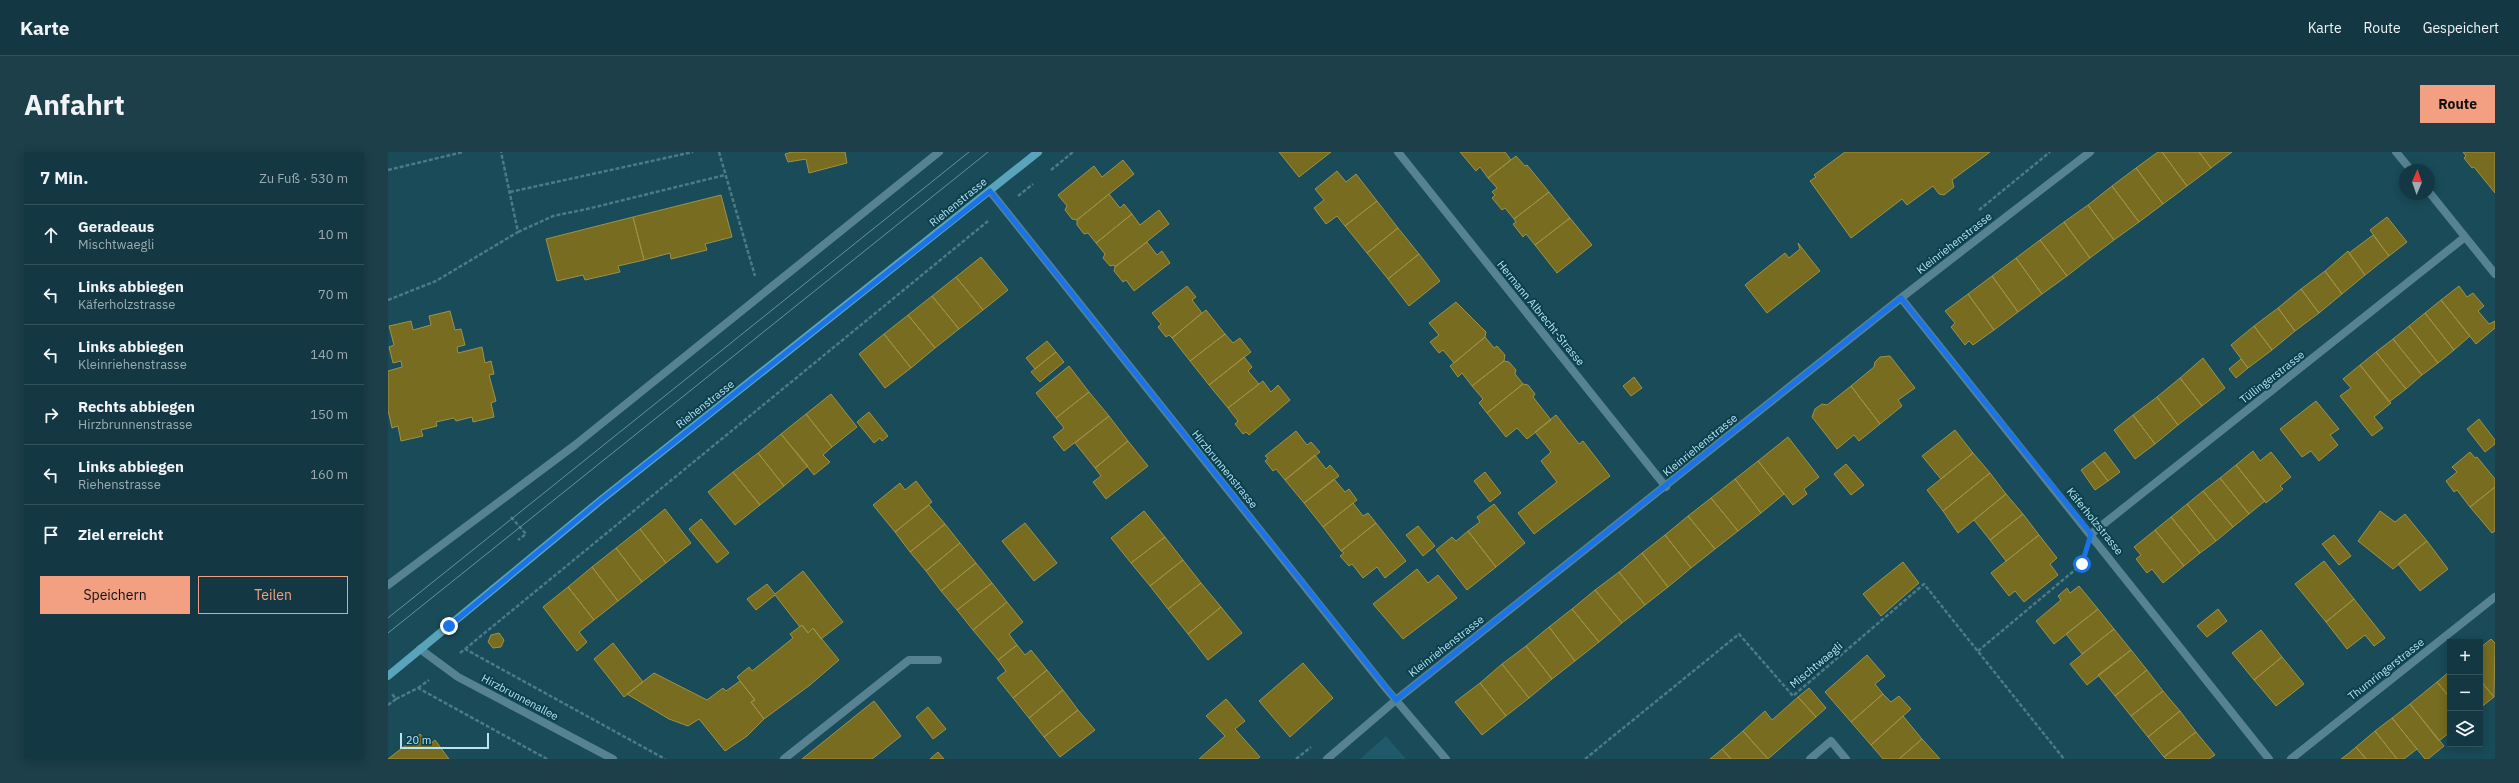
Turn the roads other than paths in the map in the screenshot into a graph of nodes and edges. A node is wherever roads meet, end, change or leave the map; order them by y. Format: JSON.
{"nodes":[{"id":1,"x":939,"y":152,"type":"edge"},
{"id":2,"x":1038,"y":152,"type":"edge"},
{"id":3,"x":1398,"y":152,"type":"edge"},
{"id":4,"x":2090,"y":152,"type":"edge"},
{"id":5,"x":2396,"y":152,"type":"edge"},
{"id":6,"x":2406,"y":164,"type":"edge"},
{"id":7,"x":990,"y":191,"type":"junction"},
{"id":8,"x":2435,"y":199,"type":"edge"},
{"id":9,"x":2466,"y":237,"type":"junction"},
{"id":10,"x":2495,"y":274,"type":"edge"},
{"id":11,"x":1901,"y":298,"type":"junction"},
{"id":12,"x":1666,"y":487,"type":"junction"},
{"id":13,"x":2091,"y":534,"type":"junction"},
{"id":14,"x":388,"y":585,"type":"edge"},
{"id":15,"x":2495,"y":597,"type":"edge"},
{"id":16,"x":420,"y":649,"type":"junction"},
{"id":17,"x":938,"y":660,"type":"dead end"},
{"id":18,"x":388,"y":676,"type":"edge"},
{"id":19,"x":1396,"y":700,"type":"junction"},
{"id":20,"x":613,"y":759,"type":"edge"},
{"id":21,"x":784,"y":759,"type":"edge"},
{"id":22,"x":1327,"y":759,"type":"edge"},
{"id":23,"x":1446,"y":759,"type":"edge"},
{"id":24,"x":1810,"y":759,"type":"edge"},
{"id":25,"x":1846,"y":759,"type":"edge"},
{"id":26,"x":2269,"y":759,"type":"edge"},
{"id":27,"x":2291,"y":759,"type":"edge"}],
"edges":[{"from":1,"to":14,"type":"street"},
{"from":2,"to":7,"type":"main road","name":"Riehenstrasse"},
{"from":3,"to":12,"type":"street","name":"Hermann Albrecht-Strasse"},
{"from":4,"to":11,"type":"street","name":"Kleinriehenstrasse"},
{"from":5,"to":6,"type":"street"},
{"from":7,"to":16,"type":"main road","name":"Riehenstrasse"},
{"from":7,"to":19,"type":"street","name":"Hirzbrunnenstrasse"},
{"from":8,"to":9,"type":"street"},
{"from":9,"to":10,"type":"street"},
{"from":9,"to":13,"type":"street","name":"Tüllingerstrasse"},
{"from":11,"to":12,"type":"street","name":"Kleinriehenstrasse"},
{"from":11,"to":13,"type":"street","name":"Käferholzstrasse"},
{"from":12,"to":19,"type":"street","name":"Kleinriehenstrasse"},
{"from":13,"to":26,"type":"street","name":"Käferholzstrasse"},
{"from":15,"to":27,"type":"street","name":"Thumringerstrasse"},
{"from":16,"to":18,"type":"main road","name":"Riehenstrasse"},
{"from":16,"to":20,"type":"street","name":"Hirzbrunnenallee"},
{"from":17,"to":21,"type":"street"},
{"from":19,"to":22,"type":"street","name":"Kleinriehenstrasse"},
{"from":19,"to":23,"type":"street","name":"Hirzbrunnenstrasse"},
{"from":24,"to":25,"type":"street"}]}
